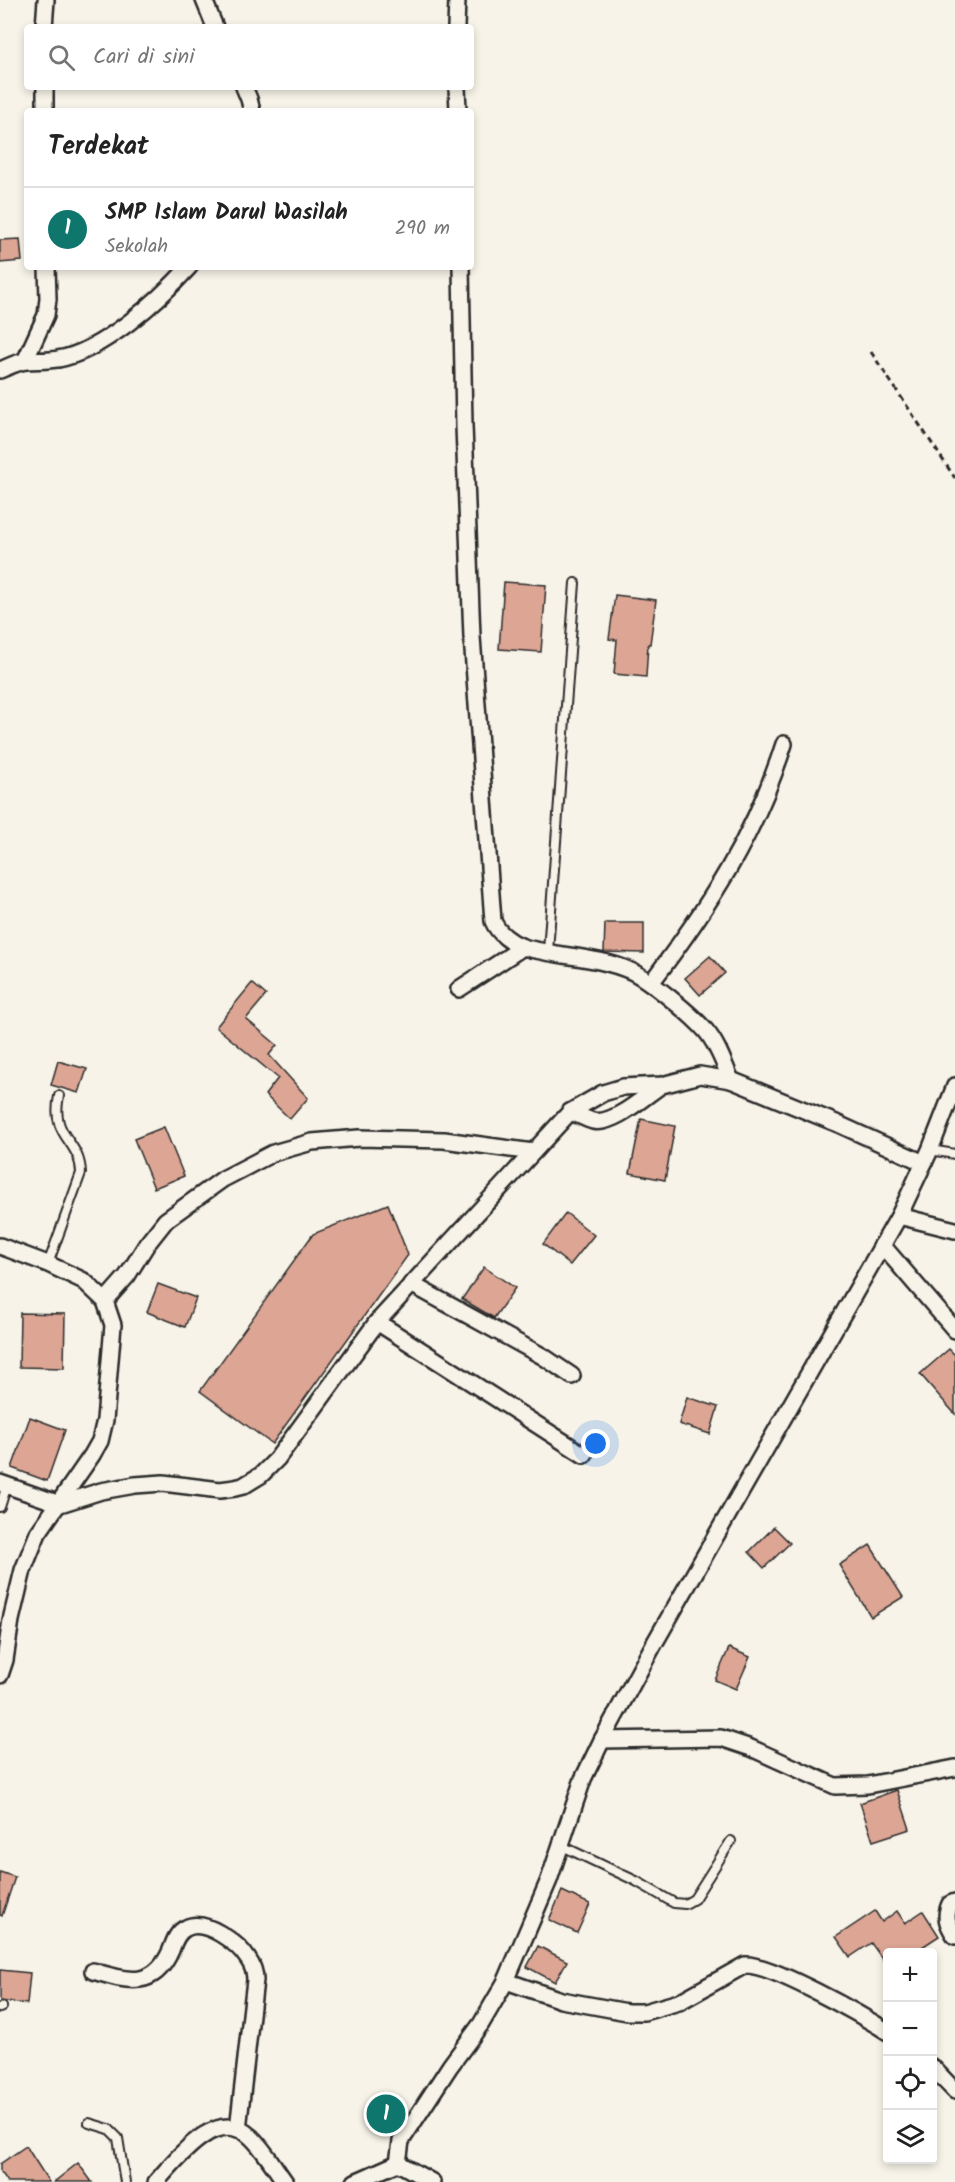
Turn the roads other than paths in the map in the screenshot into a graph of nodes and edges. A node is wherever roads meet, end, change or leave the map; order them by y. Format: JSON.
{"nodes":[{"id":1,"x":46,"y":0,"type":"edge"},
{"id":2,"x":204,"y":0,"type":"edge"},
{"id":3,"x":457,"y":0,"type":"edge"},
{"id":4,"x":44,"y":24,"type":"edge"},
{"id":5,"x":214,"y":24,"type":"edge"},
{"id":6,"x":456,"y":24,"type":"edge"},
{"id":7,"x":45,"y":90,"type":"edge"},
{"id":8,"x":245,"y":90,"type":"edge"},
{"id":9,"x":457,"y":90,"type":"edge"},
{"id":10,"x":45,"y":108,"type":"edge"},
{"id":11,"x":251,"y":108,"type":"edge"},
{"id":12,"x":458,"y":108,"type":"edge"},
{"id":13,"x":47,"y":270,"type":"edge"},
{"id":14,"x":186,"y":270,"type":"edge"},
{"id":15,"x":461,"y":270,"type":"edge"},
{"id":16,"x":25,"y":361,"type":"junction"},
{"id":17,"x":0,"y":370,"type":"edge"},
{"id":18,"x":575,"y":583,"type":"dead end"},
{"id":19,"x":783,"y":744,"type":"dead end"},
{"id":20,"x":523,"y":947,"type":"junction"},
{"id":21,"x":548,"y":951,"type":"junction"},
{"id":22,"x":651,"y":983,"type":"junction"},
{"id":23,"x":459,"y":989,"type":"dead end"},
{"id":24,"x":731,"y":1080,"type":"junction"},
{"id":25,"x":662,"y":1085,"type":"junction"},
{"id":26,"x":955,"y":1086,"type":"edge"},
{"id":27,"x":59,"y":1096,"type":"dead end"},
{"id":28,"x":570,"y":1112,"type":"junction"},
{"id":29,"x":532,"y":1152,"type":"junction"},
{"id":30,"x":955,"y":1154,"type":"edge"},
{"id":31,"x":927,"y":1157,"type":"junction"},
{"id":32,"x":899,"y":1216,"type":"junction"},
{"id":33,"x":955,"y":1230,"type":"edge"},
{"id":34,"x":882,"y":1245,"type":"junction"},
{"id":35,"x":0,"y":1246,"type":"edge"},
{"id":36,"x":48,"y":1264,"type":"junction"},
{"id":37,"x":411,"y":1284,"type":"junction"},
{"id":38,"x":105,"y":1301,"type":"junction"},
{"id":39,"x":377,"y":1322,"type":"junction"},
{"id":40,"x":955,"y":1330,"type":"edge"},
{"id":41,"x":572,"y":1376,"type":"dead end"},
{"id":42,"x":584,"y":1455,"type":"dead end"},
{"id":43,"x":3,"y":1484,"type":"edge"},
{"id":44,"x":60,"y":1504,"type":"junction"},
{"id":45,"x":0,"y":1507,"type":"edge"},
{"id":46,"x":0,"y":1672,"type":"edge"},
{"id":47,"x":602,"y":1740,"type":"junction"},
{"id":48,"x":955,"y":1768,"type":"edge"},
{"id":49,"x":731,"y":1841,"type":"dead end"},
{"id":50,"x":560,"y":1845,"type":"junction"},
{"id":51,"x":955,"y":1902,"type":"edge"},
{"id":52,"x":955,"y":1936,"type":"edge"},
{"id":53,"x":93,"y":1971,"type":"dead end"},
{"id":54,"x":506,"y":1981,"type":"junction"},
{"id":55,"x":883,"y":2029,"type":"edge"},
{"id":56,"x":937,"y":2071,"type":"edge"},
{"id":57,"x":955,"y":2091,"type":"edge"},
{"id":58,"x":89,"y":2124,"type":"dead end"},
{"id":59,"x":238,"y":2129,"type":"junction"},
{"id":60,"x":398,"y":2163,"type":"junction"},
{"id":61,"x":125,"y":2182,"type":"edge"},
{"id":62,"x":156,"y":2182,"type":"edge"},
{"id":63,"x":285,"y":2182,"type":"edge"},
{"id":64,"x":355,"y":2182,"type":"edge"},
{"id":65,"x":432,"y":2182,"type":"edge"}],
"edges":[{"from":1,"to":4,"type":"street"},
{"from":2,"to":5,"type":"street"},
{"from":3,"to":6,"type":"street"},
{"from":7,"to":10,"type":"street"},
{"from":8,"to":11,"type":"street"},
{"from":9,"to":12,"type":"street"},
{"from":13,"to":16,"type":"street"},
{"from":14,"to":16,"type":"street"},
{"from":15,"to":20,"type":"street"},
{"from":16,"to":17,"type":"street"},
{"from":18,"to":21,"type":"lane"},
{"from":19,"to":22,"type":"street"},
{"from":20,"to":21,"type":"street"},
{"from":20,"to":23,"type":"street"},
{"from":21,"to":22,"type":"street"},
{"from":22,"to":24,"type":"street"},
{"from":24,"to":25,"type":"street"},
{"from":24,"to":31,"type":"street"},
{"from":25,"to":28,"type":"street"},
{"from":25,"to":28,"type":"street"},
{"from":26,"to":31,"type":"street"},
{"from":27,"to":36,"type":"lane"},
{"from":28,"to":29,"type":"street"},
{"from":29,"to":37,"type":"street"},
{"from":29,"to":38,"type":"street"},
{"from":30,"to":31,"type":"lane"},
{"from":31,"to":32,"type":"street"},
{"from":32,"to":33,"type":"street"},
{"from":32,"to":34,"type":"street"},
{"from":34,"to":40,"type":"street"},
{"from":34,"to":47,"type":"street"},
{"from":35,"to":36,"type":"street"},
{"from":36,"to":38,"type":"street"},
{"from":37,"to":39,"type":"street"},
{"from":37,"to":41,"type":"street"},
{"from":38,"to":44,"type":"street"},
{"from":39,"to":42,"type":"street"},
{"from":39,"to":44,"type":"street"},
{"from":43,"to":44,"type":"street"},
{"from":43,"to":45,"type":"lane"},
{"from":44,"to":46,"type":"street"},
{"from":47,"to":48,"type":"street"},
{"from":47,"to":50,"type":"street"},
{"from":49,"to":50,"type":"lane"},
{"from":50,"to":54,"type":"street"},
{"from":51,"to":52,"type":"street"},
{"from":53,"to":59,"type":"street"},
{"from":54,"to":55,"type":"street"},
{"from":54,"to":60,"type":"street"},
{"from":56,"to":57,"type":"street"},
{"from":58,"to":61,"type":"lane"},
{"from":59,"to":62,"type":"street"},
{"from":59,"to":63,"type":"street"},
{"from":60,"to":64,"type":"street"},
{"from":60,"to":65,"type":"street"}]}
